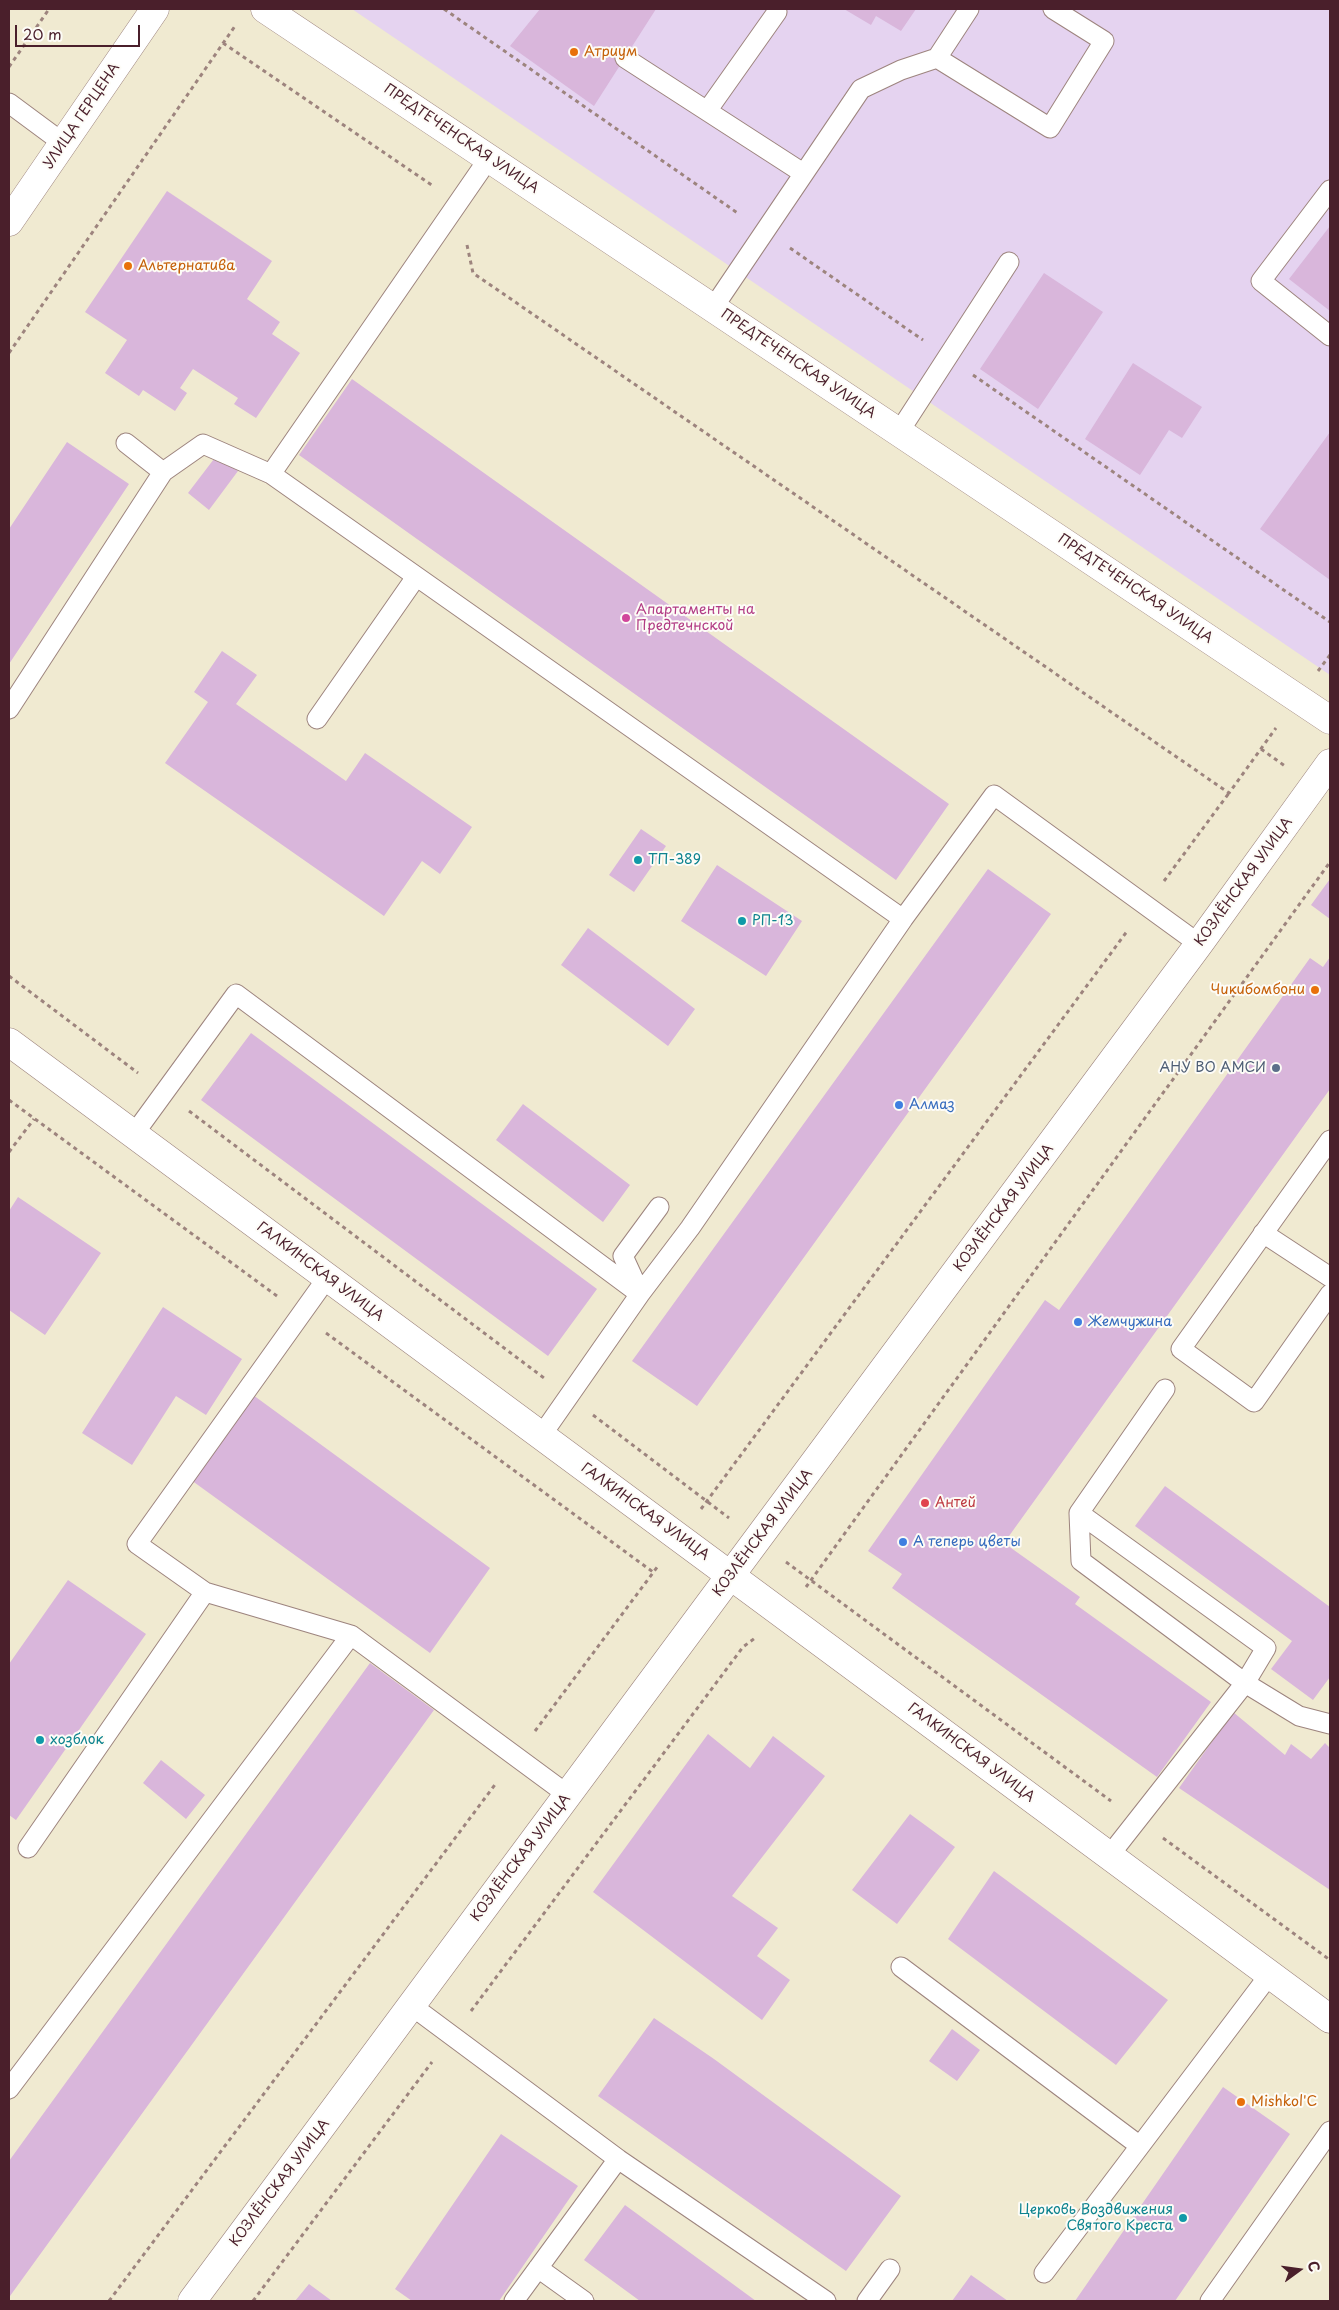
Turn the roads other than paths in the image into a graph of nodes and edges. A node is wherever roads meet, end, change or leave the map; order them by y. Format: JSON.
{"nodes":[{"id":1,"x":155,"y":9,"type":"edge"},
{"id":2,"x":265,"y":9,"type":"edge"},
{"id":3,"x":969,"y":9,"type":"edge"},
{"id":4,"x":1053,"y":9,"type":"edge"},
{"id":5,"x":777,"y":12,"type":"dead end"},
{"id":6,"x":625,"y":58,"type":"dead end"},
{"id":7,"x":937,"y":58,"type":"junction"},
{"id":8,"x":9,"y":103,"type":"edge"},
{"id":9,"x":707,"y":111,"type":"junction"},
{"id":10,"x":63,"y":143,"type":"junction"},
{"id":11,"x":489,"y":158,"type":"junction"},
{"id":12,"x":803,"y":174,"type":"junction"},
{"id":13,"x":1330,"y":190,"type":"edge"},
{"id":14,"x":9,"y":222,"type":"edge"},
{"id":15,"x":1009,"y":262,"type":"dead end"},
{"id":16,"x":713,"y":308,"type":"junction"},
{"id":17,"x":1330,"y":336,"type":"edge"},
{"id":18,"x":899,"y":432,"type":"junction"},
{"id":19,"x":126,"y":443,"type":"dead end"},
{"id":20,"x":163,"y":472,"type":"junction"},
{"id":21,"x":271,"y":474,"type":"junction"},
{"id":22,"x":416,"y":576,"type":"junction"},
{"id":23,"x":9,"y":709,"type":"edge"},
{"id":24,"x":317,"y":719,"type":"dead end"},
{"id":25,"x":1330,"y":720,"type":"edge"},
{"id":26,"x":1330,"y":763,"type":"edge"},
{"id":27,"x":903,"y":919,"type":"junction"},
{"id":28,"x":1199,"y":944,"type":"junction"},
{"id":29,"x":9,"y":1042,"type":"edge"},
{"id":30,"x":134,"y":1134,"type":"junction"},
{"id":31,"x":1330,"y":1140,"type":"edge"},
{"id":32,"x":659,"y":1207,"type":"dead end"},
{"id":33,"x":1263,"y":1233,"type":"junction"},
{"id":34,"x":1330,"y":1277,"type":"edge"},
{"id":35,"x":328,"y":1278,"type":"junction"},
{"id":36,"x":640,"y":1294,"type":"junction"},
{"id":37,"x":1330,"y":1294,"type":"edge"},
{"id":38,"x":1323,"y":1320,"type":"edge"},
{"id":39,"x":1164,"y":1389,"type":"dead end"},
{"id":40,"x":541,"y":1436,"type":"junction"},
{"id":41,"x":1079,"y":1512,"type":"junction"},
{"id":42,"x":732,"y":1576,"type":"junction"},
{"id":43,"x":205,"y":1592,"type":"junction"},
{"id":44,"x":351,"y":1635,"type":"junction"},
{"id":45,"x":1245,"y":1683,"type":"junction"},
{"id":46,"x":1330,"y":1724,"type":"edge"},
{"id":47,"x":568,"y":1795,"type":"junction"},
{"id":48,"x":28,"y":1848,"type":"dead end"},
{"id":49,"x":1109,"y":1856,"type":"junction"},
{"id":50,"x":901,"y":1968,"type":"dead end"},
{"id":51,"x":1270,"y":1974,"type":"junction"},
{"id":52,"x":412,"y":2006,"type":"junction"},
{"id":53,"x":1330,"y":2019,"type":"edge"},
{"id":54,"x":9,"y":2089,"type":"edge"},
{"id":55,"x":1330,"y":2131,"type":"edge"},
{"id":56,"x":1140,"y":2146,"type":"junction"},
{"id":57,"x":618,"y":2159,"type":"junction"},
{"id":58,"x":538,"y":2268,"type":"junction"},
{"id":59,"x":890,"y":2269,"type":"dead end"},
{"id":60,"x":1044,"y":2273,"type":"dead end"},
{"id":61,"x":192,"y":2301,"type":"edge"},
{"id":62,"x":514,"y":2301,"type":"edge"},
{"id":63,"x":584,"y":2301,"type":"edge"},
{"id":64,"x":826,"y":2301,"type":"edge"},
{"id":65,"x":867,"y":2301,"type":"edge"},
{"id":66,"x":1210,"y":2301,"type":"edge"}],
"edges":[{"from":1,"to":10,"type":"street","name":"УЛИЦА ГЕРЦЕНА"},
{"from":2,"to":11,"type":"street","name":"ПРЕДТЕЧЕНСКАЯ УЛИЦА"},
{"from":3,"to":7,"type":"lane"},
{"from":4,"to":7,"type":"lane"},
{"from":5,"to":9,"type":"lane"},
{"from":6,"to":9,"type":"lane"},
{"from":7,"to":12,"type":"lane"},
{"from":8,"to":10,"type":"lane"},
{"from":9,"to":12,"type":"lane"},
{"from":10,"to":14,"type":"street","name":"УЛИЦА ГЕРЦЕНА"},
{"from":11,"to":16,"type":"street","name":"ПРЕДТЕЧЕНСКАЯ УЛИЦА"},
{"from":11,"to":21,"type":"lane"},
{"from":12,"to":16,"type":"lane"},
{"from":13,"to":17,"type":"lane"},
{"from":15,"to":18,"type":"lane"},
{"from":16,"to":18,"type":"street","name":"ПРЕДТЕЧЕНСКАЯ УЛИЦА"},
{"from":18,"to":25,"type":"street","name":"ПРЕДТЕЧЕНСКАЯ УЛИЦА"},
{"from":19,"to":20,"type":"lane"},
{"from":20,"to":21,"type":"lane"},
{"from":20,"to":23,"type":"lane"},
{"from":21,"to":22,"type":"lane"},
{"from":22,"to":24,"type":"lane"},
{"from":22,"to":27,"type":"lane"},
{"from":26,"to":28,"type":"street","name":"КОЗЛЁНСКАЯ УЛИЦА"},
{"from":27,"to":28,"type":"lane"},
{"from":27,"to":36,"type":"lane"},
{"from":28,"to":42,"type":"street","name":"КОЗЛЁНСКАЯ УЛИЦА"},
{"from":29,"to":30,"type":"street","name":"ГАЛКИНСКАЯ УЛИЦА"},
{"from":30,"to":35,"type":"street","name":"ГАЛКИНСКАЯ УЛИЦА"},
{"from":30,"to":36,"type":"lane"},
{"from":31,"to":33,"type":"lane"},
{"from":32,"to":36,"type":"lane"},
{"from":33,"to":34,"type":"lane"},
{"from":33,"to":38,"type":"lane"},
{"from":35,"to":40,"type":"street","name":"ГАЛКИНСКАЯ УЛИЦА"},
{"from":35,"to":43,"type":"lane"},
{"from":36,"to":40,"type":"lane"},
{"from":37,"to":38,"type":"lane"},
{"from":39,"to":41,"type":"lane"},
{"from":40,"to":42,"type":"street","name":"ГАЛКИНСКАЯ УЛИЦА"},
{"from":41,"to":45,"type":"lane"},
{"from":41,"to":45,"type":"lane"},
{"from":42,"to":47,"type":"street","name":"КОЗЛЁНСКАЯ УЛИЦА"},
{"from":42,"to":49,"type":"street","name":"ГАЛКИНСКАЯ УЛИЦА"},
{"from":43,"to":44,"type":"lane"},
{"from":43,"to":48,"type":"lane"},
{"from":44,"to":47,"type":"lane"},
{"from":44,"to":54,"type":"lane"},
{"from":45,"to":46,"type":"lane"},
{"from":45,"to":49,"type":"lane"},
{"from":47,"to":52,"type":"street","name":"КОЗЛЁНСКАЯ УЛИЦА"},
{"from":49,"to":51,"type":"street","name":"ГАЛКИНСКАЯ УЛИЦА"},
{"from":50,"to":56,"type":"lane"},
{"from":51,"to":53,"type":"street","name":"ГАЛКИНСКАЯ УЛИЦА"},
{"from":51,"to":56,"type":"lane"},
{"from":52,"to":57,"type":"lane"},
{"from":52,"to":61,"type":"street","name":"КОЗЛЁНСКАЯ УЛИЦА"},
{"from":55,"to":66,"type":"lane"},
{"from":56,"to":60,"type":"lane"},
{"from":57,"to":58,"type":"lane"},
{"from":57,"to":64,"type":"lane"},
{"from":58,"to":62,"type":"lane"},
{"from":58,"to":63,"type":"lane"},
{"from":59,"to":65,"type":"lane"}]}
